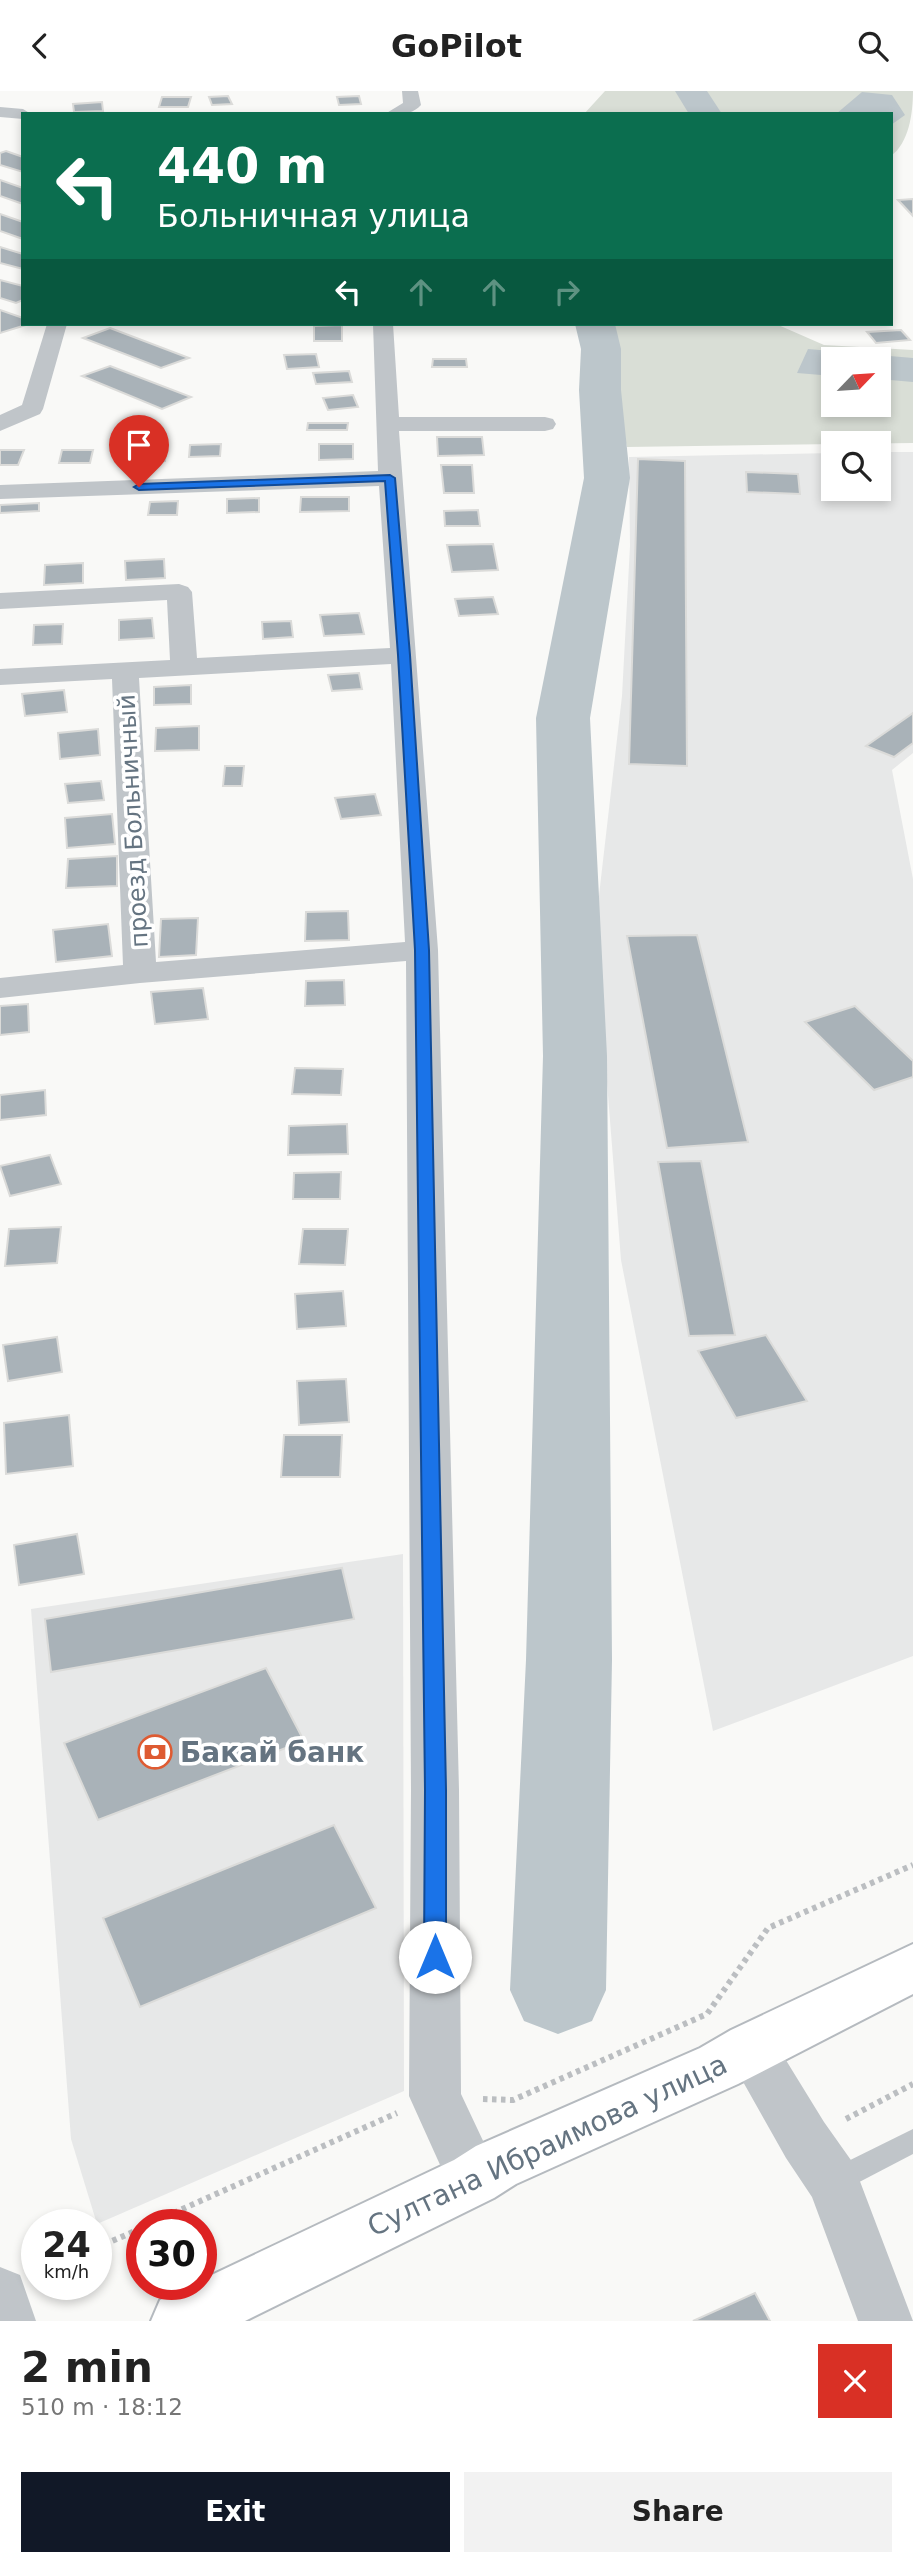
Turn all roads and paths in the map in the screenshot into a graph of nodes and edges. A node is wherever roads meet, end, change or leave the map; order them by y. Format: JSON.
{"nodes":[{"id":1,"x":410,"y":91,"type":"edge"},
{"id":2,"x":0,"y":112,"type":"edge"},
{"id":3,"x":397,"y":112,"type":"edge"},
{"id":4,"x":21,"y":114,"type":"edge"},
{"id":5,"x":56,"y":326,"type":"edge"},
{"id":6,"x":383,"y":326,"type":"edge"},
{"id":7,"x":1,"y":424,"type":"edge"},
{"id":8,"x":545,"y":424,"type":"dead end"},
{"id":9,"x":388,"y":425,"type":"junction"},
{"id":10,"x":390,"y":478,"type":"junction"},
{"id":11,"x":0,"y":492,"type":"edge"},
{"id":12,"x":0,"y":601,"type":"edge"},
{"id":13,"x":404,"y":655,"type":"junction"},
{"id":14,"x":184,"y":669,"type":"junction"},
{"id":15,"x":125,"y":670,"type":"junction"},
{"id":16,"x":0,"y":677,"type":"edge"},
{"id":17,"x":422,"y":950,"type":"junction"},
{"id":18,"x":140,"y":973,"type":"junction"},
{"id":19,"x":0,"y":988,"type":"edge"},
{"id":20,"x":913,"y":1865,"type":"edge"},
{"id":21,"x":913,"y":1968,"type":"edge"},
{"id":22,"x":734,"y":2057,"type":"junction"},
{"id":23,"x":913,"y":2084,"type":"edge"},
{"id":24,"x":435,"y":2096,"type":"junction"},
{"id":25,"x":913,"y":2141,"type":"edge"},
{"id":26,"x":819,"y":2161,"type":"junction"},
{"id":27,"x":485,"y":2172,"type":"junction"},
{"id":28,"x":183,"y":2209,"type":"edge"},
{"id":29,"x":0,"y":2295,"type":"edge"},
{"id":30,"x":8,"y":2321,"type":"edge"},
{"id":31,"x":181,"y":2321,"type":"edge"},
{"id":32,"x":886,"y":2321,"type":"edge"}],
"edges":[{"from":1,"to":3,"type":"street"},
{"from":2,"to":4,"type":"street"},
{"from":5,"to":7,"type":"street"},
{"from":6,"to":9,"type":"street"},
{"from":8,"to":9,"type":"street"},
{"from":9,"to":10,"type":"street"},
{"from":10,"to":11,"type":"street"},
{"from":10,"to":13,"type":"street"},
{"from":12,"to":14,"type":"street"},
{"from":13,"to":14,"type":"street"},
{"from":13,"to":17,"type":"street"},
{"from":14,"to":15,"type":"street"},
{"from":15,"to":16,"type":"street"},
{"from":15,"to":18,"type":"street","name":"проезд Больничный"},
{"from":17,"to":18,"type":"street","name":"проезд Больничный"},
{"from":17,"to":24,"type":"street"},
{"from":18,"to":19,"type":"street","name":"проезд Больничный"},
{"from":20,"to":24,"type":"path"},
{"from":21,"to":22,"type":"main road","name":"Султана Ибраимова улица"},
{"from":22,"to":26,"type":"street"},
{"from":22,"to":27,"type":"main road","name":"Султана Ибраимова улица"},
{"from":23,"to":26,"type":"path"},
{"from":24,"to":27,"type":"street"},
{"from":24,"to":28,"type":"path"},
{"from":25,"to":26,"type":"lane"},
{"from":26,"to":32,"type":"street"},
{"from":27,"to":31,"type":"main road","name":"Султана Ибраимова улица"},
{"from":29,"to":30,"type":"street"}]}
